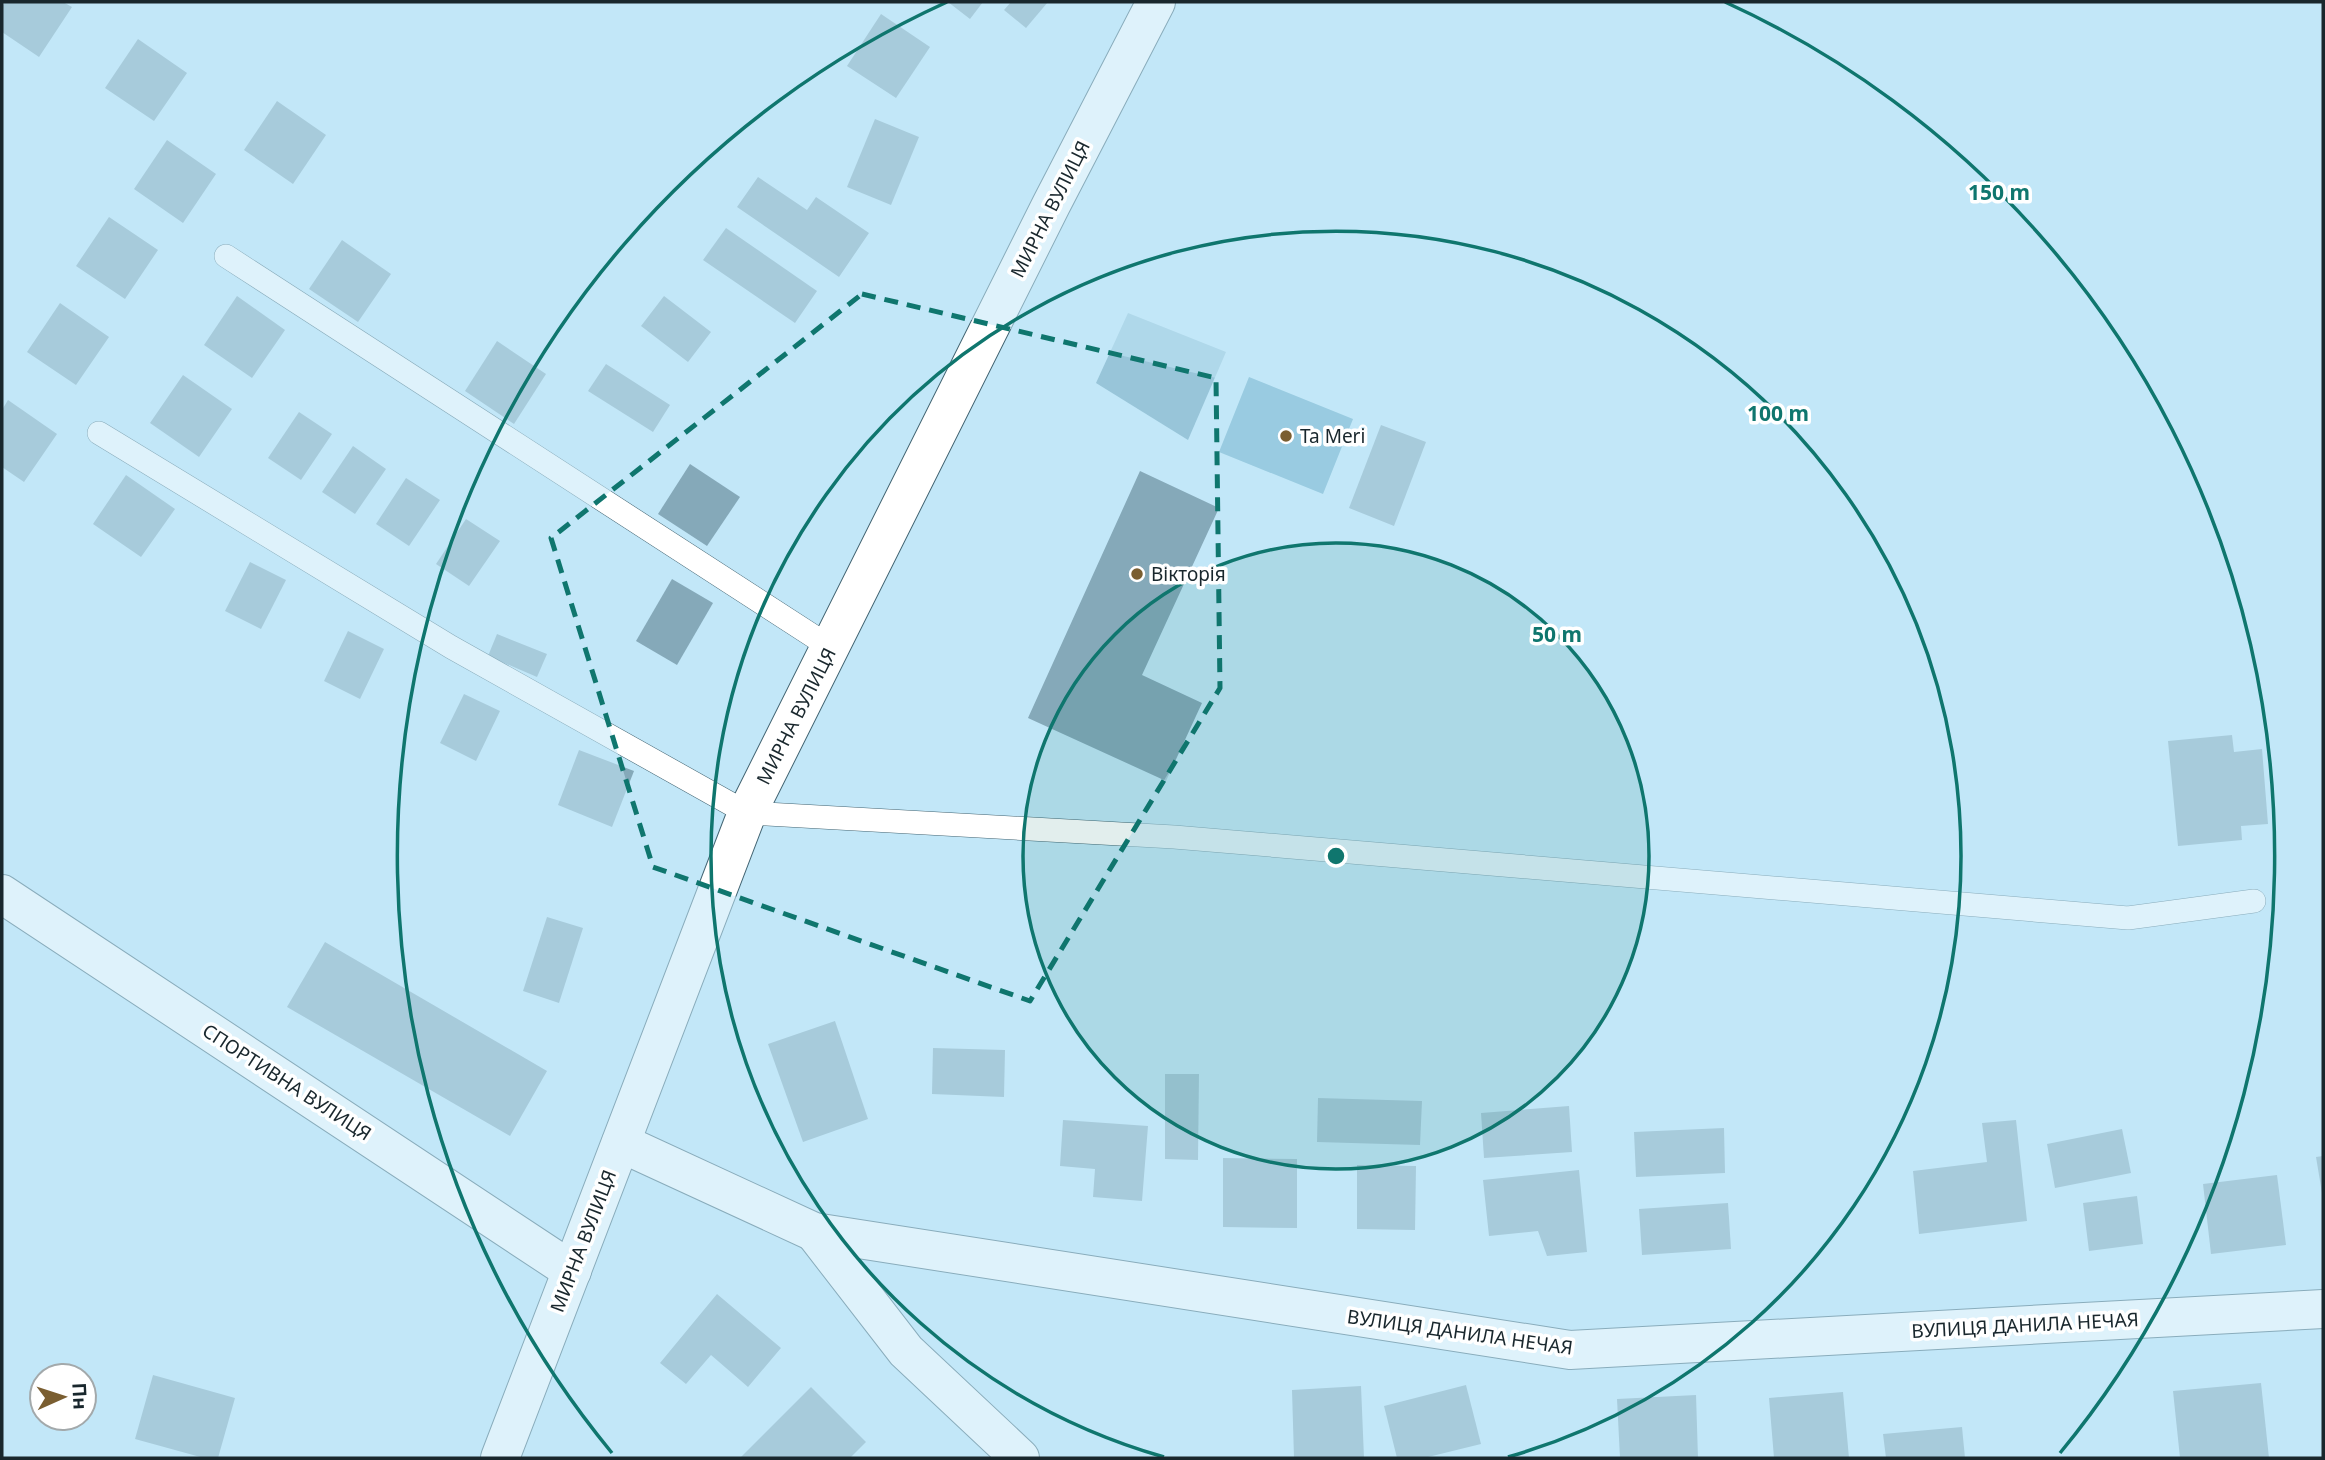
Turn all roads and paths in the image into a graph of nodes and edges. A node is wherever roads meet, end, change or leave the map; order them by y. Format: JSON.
{"nodes":[{"id":1,"x":1156,"y":2,"type":"edge"},
{"id":2,"x":226,"y":256,"type":"dead end"},
{"id":3,"x":99,"y":433,"type":"dead end"},
{"id":4,"x":830,"y":647,"type":"junction"},
{"id":5,"x":747,"y":813,"type":"junction"},
{"id":6,"x":2,"y":894,"type":"edge"},
{"id":7,"x":2254,"y":901,"type":"dead end"},
{"id":8,"x":621,"y":1143,"type":"junction"},
{"id":9,"x":814,"y":1232,"type":"junction"},
{"id":10,"x":572,"y":1271,"type":"junction"},
{"id":11,"x":2323,"y":1308,"type":"edge"},
{"id":12,"x":500,"y":1458,"type":"edge"},
{"id":13,"x":1020,"y":1458,"type":"edge"}],
"edges":[{"from":1,"to":4,"type":"street","name":"МИРНА ВУЛИЦЯ"},
{"from":2,"to":4,"type":"lane"},
{"from":3,"to":5,"type":"lane"},
{"from":4,"to":5,"type":"street","name":"МИРНА ВУЛИЦЯ"},
{"from":5,"to":7,"type":"lane"},
{"from":5,"to":8,"type":"street","name":"МИРНА ВУЛИЦЯ"},
{"from":6,"to":10,"type":"street","name":"СПОРТИВНА ВУЛИЦЯ"},
{"from":8,"to":9,"type":"street","name":"ВУЛИЦЯ ДАНИЛА НЕЧАЯ"},
{"from":8,"to":10,"type":"street","name":"МИРНА ВУЛИЦЯ"},
{"from":9,"to":11,"type":"street","name":"ВУЛИЦЯ ДАНИЛА НЕЧАЯ"},
{"from":9,"to":13,"type":"street"},
{"from":10,"to":12,"type":"street","name":"МИРНА ВУЛИЦЯ"}]}
